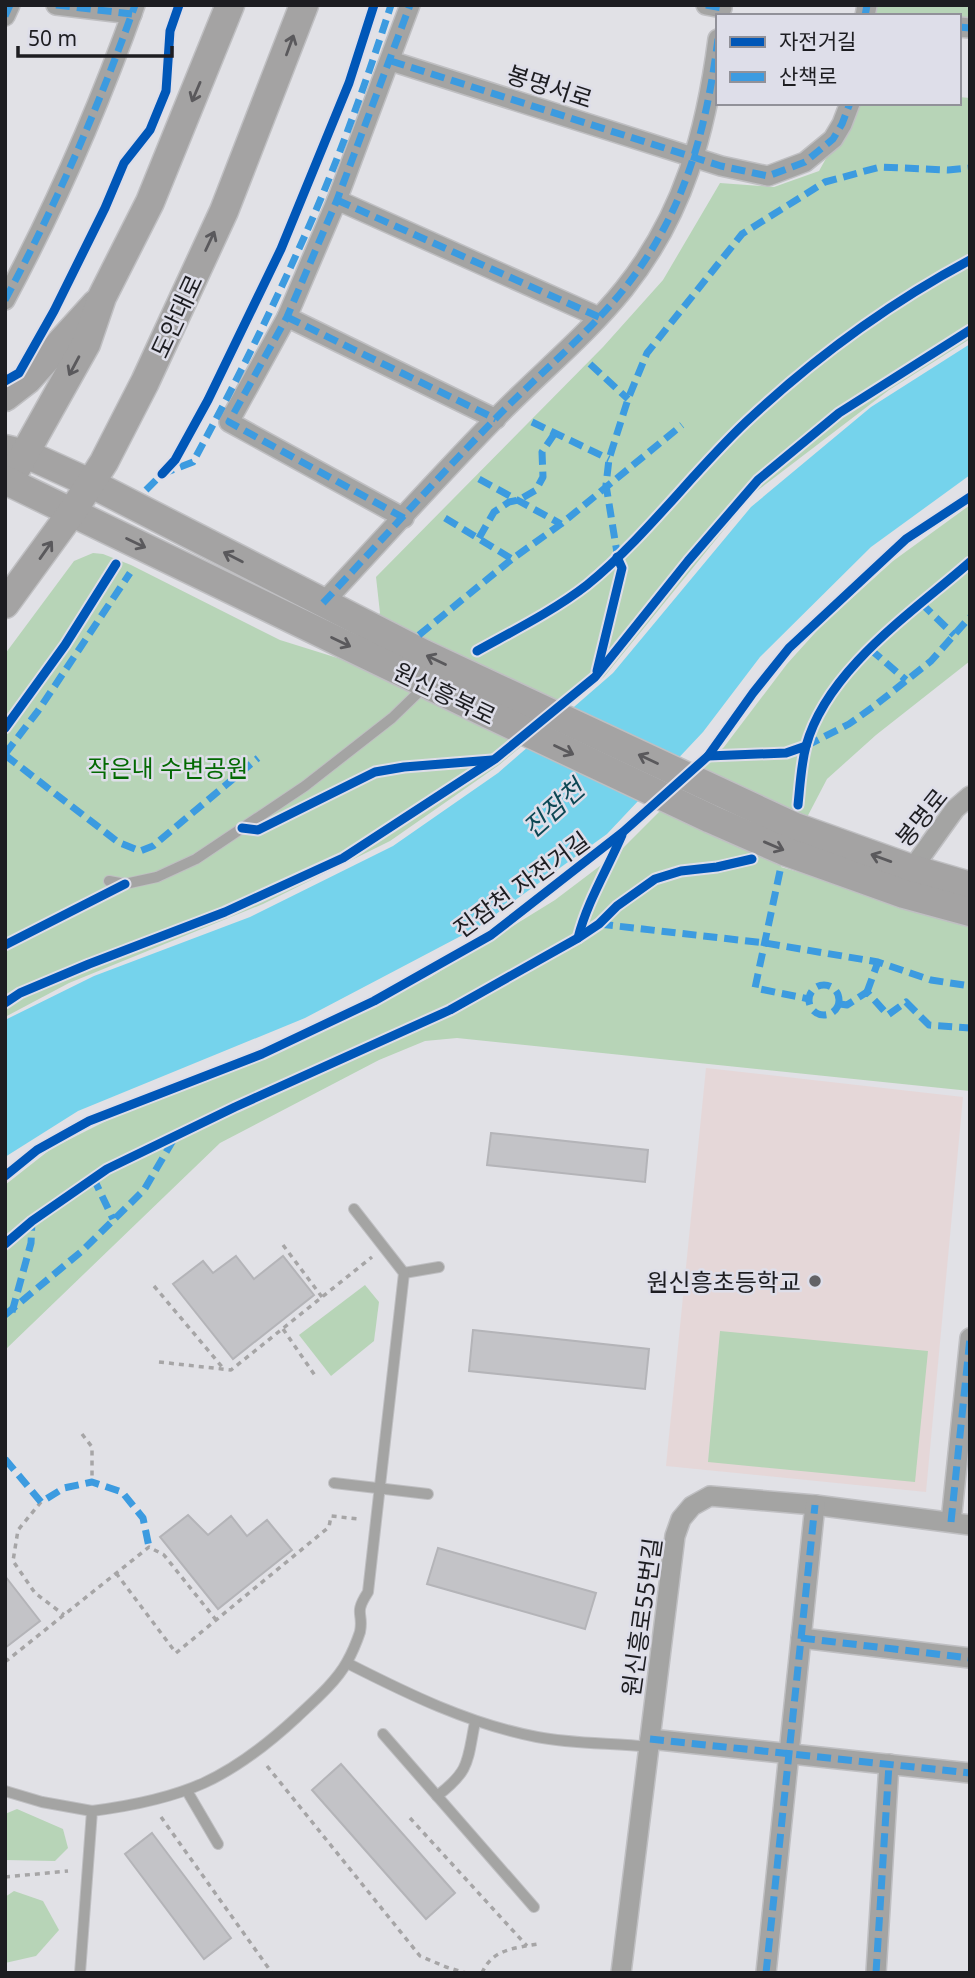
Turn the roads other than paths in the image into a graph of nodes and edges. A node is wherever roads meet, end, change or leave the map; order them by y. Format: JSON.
{"nodes":[{"id":1,"x":10,"y":5,"type":"edge"},
{"id":2,"x":56,"y":5,"type":"edge"},
{"id":3,"x":230,"y":5,"type":"edge"},
{"id":4,"x":304,"y":5,"type":"edge"},
{"id":5,"x":410,"y":5,"type":"edge"},
{"id":6,"x":134,"y":10,"type":"edge"},
{"id":7,"x":5,"y":16,"type":"edge"},
{"id":8,"x":716,"y":53,"type":"edge"},
{"id":9,"x":391,"y":61,"type":"junction"},
{"id":10,"x":849,"y":105,"type":"edge"},
{"id":11,"x":694,"y":158,"type":"junction"},
{"id":12,"x":337,"y":200,"type":"junction"},
{"id":13,"x":102,"y":297,"type":"junction"},
{"id":14,"x":5,"y":300,"type":"edge"},
{"id":15,"x":287,"y":317,"type":"junction"},
{"id":16,"x":599,"y":317,"type":"junction"},
{"id":17,"x":5,"y":397,"type":"edge"},
{"id":18,"x":496,"y":419,"type":"junction"},
{"id":19,"x":15,"y":451,"type":"edge"},
{"id":20,"x":6,"y":483,"type":"edge"},
{"id":21,"x":90,"y":483,"type":"junction"},
{"id":22,"x":72,"y":512,"type":"junction"},
{"id":23,"x":404,"y":518,"type":"junction"},
{"id":24,"x":323,"y":603,"type":"junction"},
{"id":25,"x":5,"y":604,"type":"edge"},
{"id":26,"x":428,"y":684,"type":"junction"},
{"id":27,"x":970,"y":796,"type":"edge"},
{"id":28,"x":912,"y":869,"type":"junction"},
{"id":29,"x":109,"y":881,"type":"dead end"},
{"id":30,"x":970,"y":886,"type":"edge"},
{"id":31,"x":970,"y":912,"type":"edge"},
{"id":32,"x":354,"y":1209,"type":"dead end"},
{"id":33,"x":439,"y":1267,"type":"dead end"},
{"id":34,"x":404,"y":1273,"type":"junction"},
{"id":35,"x":970,"y":1338,"type":"edge"},
{"id":36,"x":965,"y":1423,"type":"edge"},
{"id":37,"x":334,"y":1483,"type":"dead end"},
{"id":38,"x":380,"y":1488,"type":"junction"},
{"id":39,"x":428,"y":1494,"type":"dead end"},
{"id":40,"x":815,"y":1505,"type":"junction"},
{"id":41,"x":960,"y":1523,"type":"edge"},
{"id":42,"x":801,"y":1638,"type":"junction"},
{"id":43,"x":970,"y":1658,"type":"edge"},
{"id":44,"x":347,"y":1663,"type":"junction"},
{"id":45,"x":475,"y":1722,"type":"junction"},
{"id":46,"x":383,"y":1734,"type":"dead end"},
{"id":47,"x":650,"y":1743,"type":"junction"},
{"id":48,"x":789,"y":1754,"type":"junction"},
{"id":49,"x":889,"y":1764,"type":"junction"},
{"id":50,"x":970,"y":1773,"type":"edge"},
{"id":51,"x":5,"y":1791,"type":"edge"},
{"id":52,"x":187,"y":1791,"type":"junction"},
{"id":53,"x":437,"y":1796,"type":"junction"},
{"id":54,"x":92,"y":1811,"type":"junction"},
{"id":55,"x":218,"y":1844,"type":"dead end"},
{"id":56,"x":534,"y":1908,"type":"dead end"},
{"id":57,"x":80,"y":1973,"type":"edge"},
{"id":58,"x":621,"y":1973,"type":"edge"},
{"id":59,"x":766,"y":1973,"type":"edge"},
{"id":60,"x":876,"y":1973,"type":"edge"}],
"edges":[{"from":1,"to":7,"type":"street"},
{"from":2,"to":6,"type":"street"},
{"from":3,"to":13,"type":"street","one_way":true},
{"from":21,"to":4,"type":"street","name":"도안대로","one_way":true},
{"from":5,"to":9,"type":"street"},
{"from":6,"to":14,"type":"street"},
{"from":8,"to":11,"type":"street"},
{"from":9,"to":11,"type":"street","name":"봉명서로"},
{"from":9,"to":12,"type":"street"},
{"from":10,"to":11,"type":"street","name":"봉명서로"},
{"from":11,"to":16,"type":"street"},
{"from":12,"to":15,"type":"street"},
{"from":12,"to":16,"type":"street"},
{"from":13,"to":17,"type":"street"},
{"from":13,"to":19,"type":"street","one_way":true},
{"from":15,"to":18,"type":"street"},
{"from":15,"to":23,"type":"street"},
{"from":16,"to":18,"type":"street"},
{"from":18,"to":23,"type":"street"},
{"from":19,"to":20,"type":"street"},
{"from":19,"to":21,"type":"street","name":"원신흥북로"},
{"from":20,"to":22,"type":"street","name":"원신흥북로"},
{"from":21,"to":22,"type":"street","name":"도안대로"},
{"from":24,"to":21,"type":"street","name":"원신흥북로","one_way":true},
{"from":25,"to":22,"type":"street","name":"도안대로","one_way":true},
{"from":22,"to":26,"type":"street","name":"원신흥북로","one_way":true},
{"from":23,"to":24,"type":"street"},
{"from":28,"to":24,"type":"street","name":"원신흥북로","one_way":true},
{"from":26,"to":29,"type":"lane"},
{"from":26,"to":31,"type":"street","name":"원신흥북로","one_way":true},
{"from":27,"to":28,"type":"street","name":"봉명로"},
{"from":28,"to":30,"type":"street","name":"원신흥북로"},
{"from":32,"to":34,"type":"lane"},
{"from":33,"to":34,"type":"lane"},
{"from":34,"to":38,"type":"lane"},
{"from":35,"to":36,"type":"street","name":"원신흥로55번길"},
{"from":36,"to":41,"type":"street","name":"원신흥로55번길"},
{"from":37,"to":38,"type":"lane"},
{"from":38,"to":39,"type":"lane"},
{"from":38,"to":44,"type":"lane"},
{"from":40,"to":41,"type":"street","name":"원신흥로55번길"},
{"from":40,"to":42,"type":"street"},
{"from":40,"to":47,"type":"street","name":"원신흥로55번길"},
{"from":42,"to":43,"type":"street"},
{"from":42,"to":48,"type":"street"},
{"from":44,"to":45,"type":"lane"},
{"from":44,"to":52,"type":"lane"},
{"from":45,"to":47,"type":"lane"},
{"from":45,"to":53,"type":"lane"},
{"from":46,"to":53,"type":"lane"},
{"from":47,"to":48,"type":"street"},
{"from":47,"to":58,"type":"street","name":"원신흥로55번길"},
{"from":48,"to":49,"type":"street"},
{"from":48,"to":59,"type":"street"},
{"from":49,"to":50,"type":"street"},
{"from":49,"to":60,"type":"street"},
{"from":51,"to":54,"type":"lane"},
{"from":52,"to":54,"type":"lane"},
{"from":52,"to":55,"type":"lane"},
{"from":53,"to":56,"type":"lane"},
{"from":54,"to":57,"type":"lane"}]}
